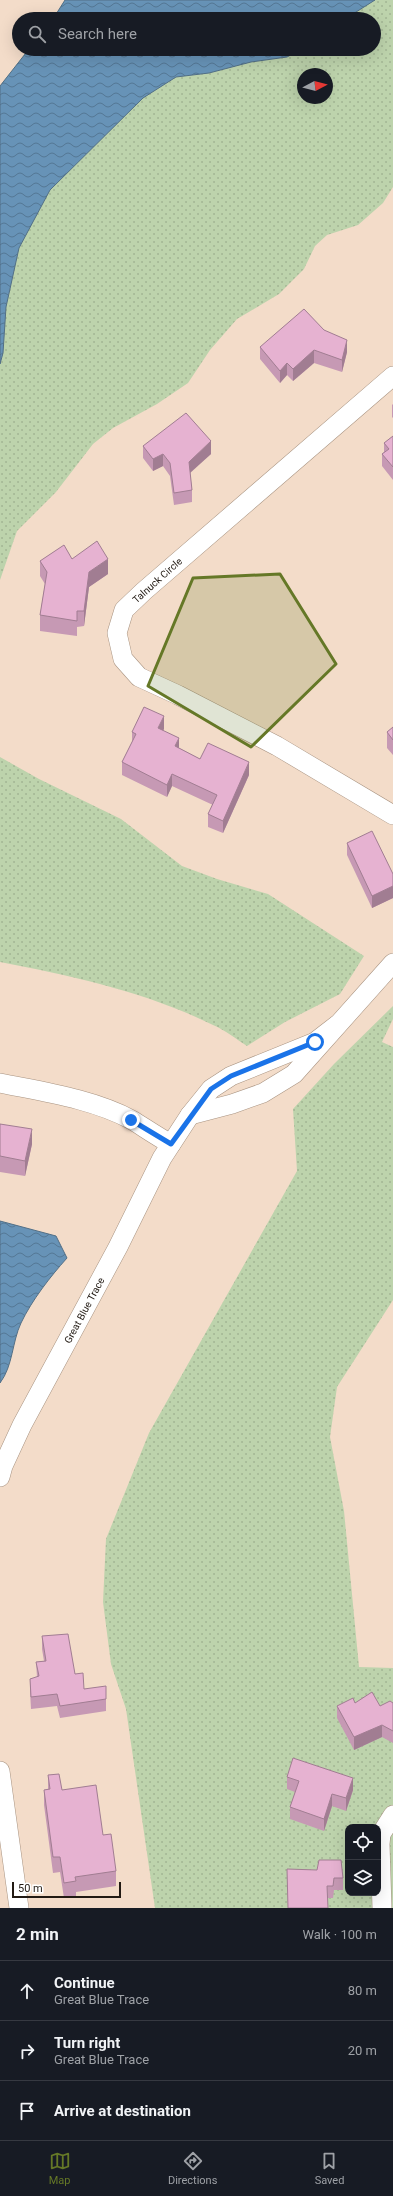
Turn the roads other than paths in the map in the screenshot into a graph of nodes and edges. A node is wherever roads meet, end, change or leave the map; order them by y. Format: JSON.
{"nodes":[{"id":1,"x":393,"y":376,"type":"edge"},
{"id":2,"x":393,"y":815,"type":"edge"},
{"id":3,"x":393,"y":963,"type":"edge"},
{"id":4,"x":337,"y":1025,"type":"junction"},
{"id":5,"x":0,"y":1083,"type":"edge"},
{"id":6,"x":190,"y":1115,"type":"junction"},
{"id":7,"x":171,"y":1144,"type":"junction"},
{"id":8,"x":0,"y":1477,"type":"edge"},
{"id":9,"x":0,"y":1771,"type":"edge"},
{"id":10,"x":393,"y":1815,"type":"edge"},
{"id":11,"x":19,"y":1908,"type":"edge"},
{"id":12,"x":382,"y":1908,"type":"edge"}],
"edges":[{"from":1,"to":2,"type":"street","name":"Talnuck Circle"},
{"from":3,"to":4,"type":"street","name":"Great Blue Trace"},
{"from":4,"to":6,"type":"street","name":"Great Blue Trace"},
{"from":4,"to":6,"type":"street","name":"Great Blue Trace"},
{"from":5,"to":7,"type":"street"},
{"from":6,"to":7,"type":"street","name":"Great Blue Trace"},
{"from":7,"to":8,"type":"street","name":"Great Blue Trace"},
{"from":9,"to":11,"type":"street"},
{"from":10,"to":12,"type":"street"}]}
